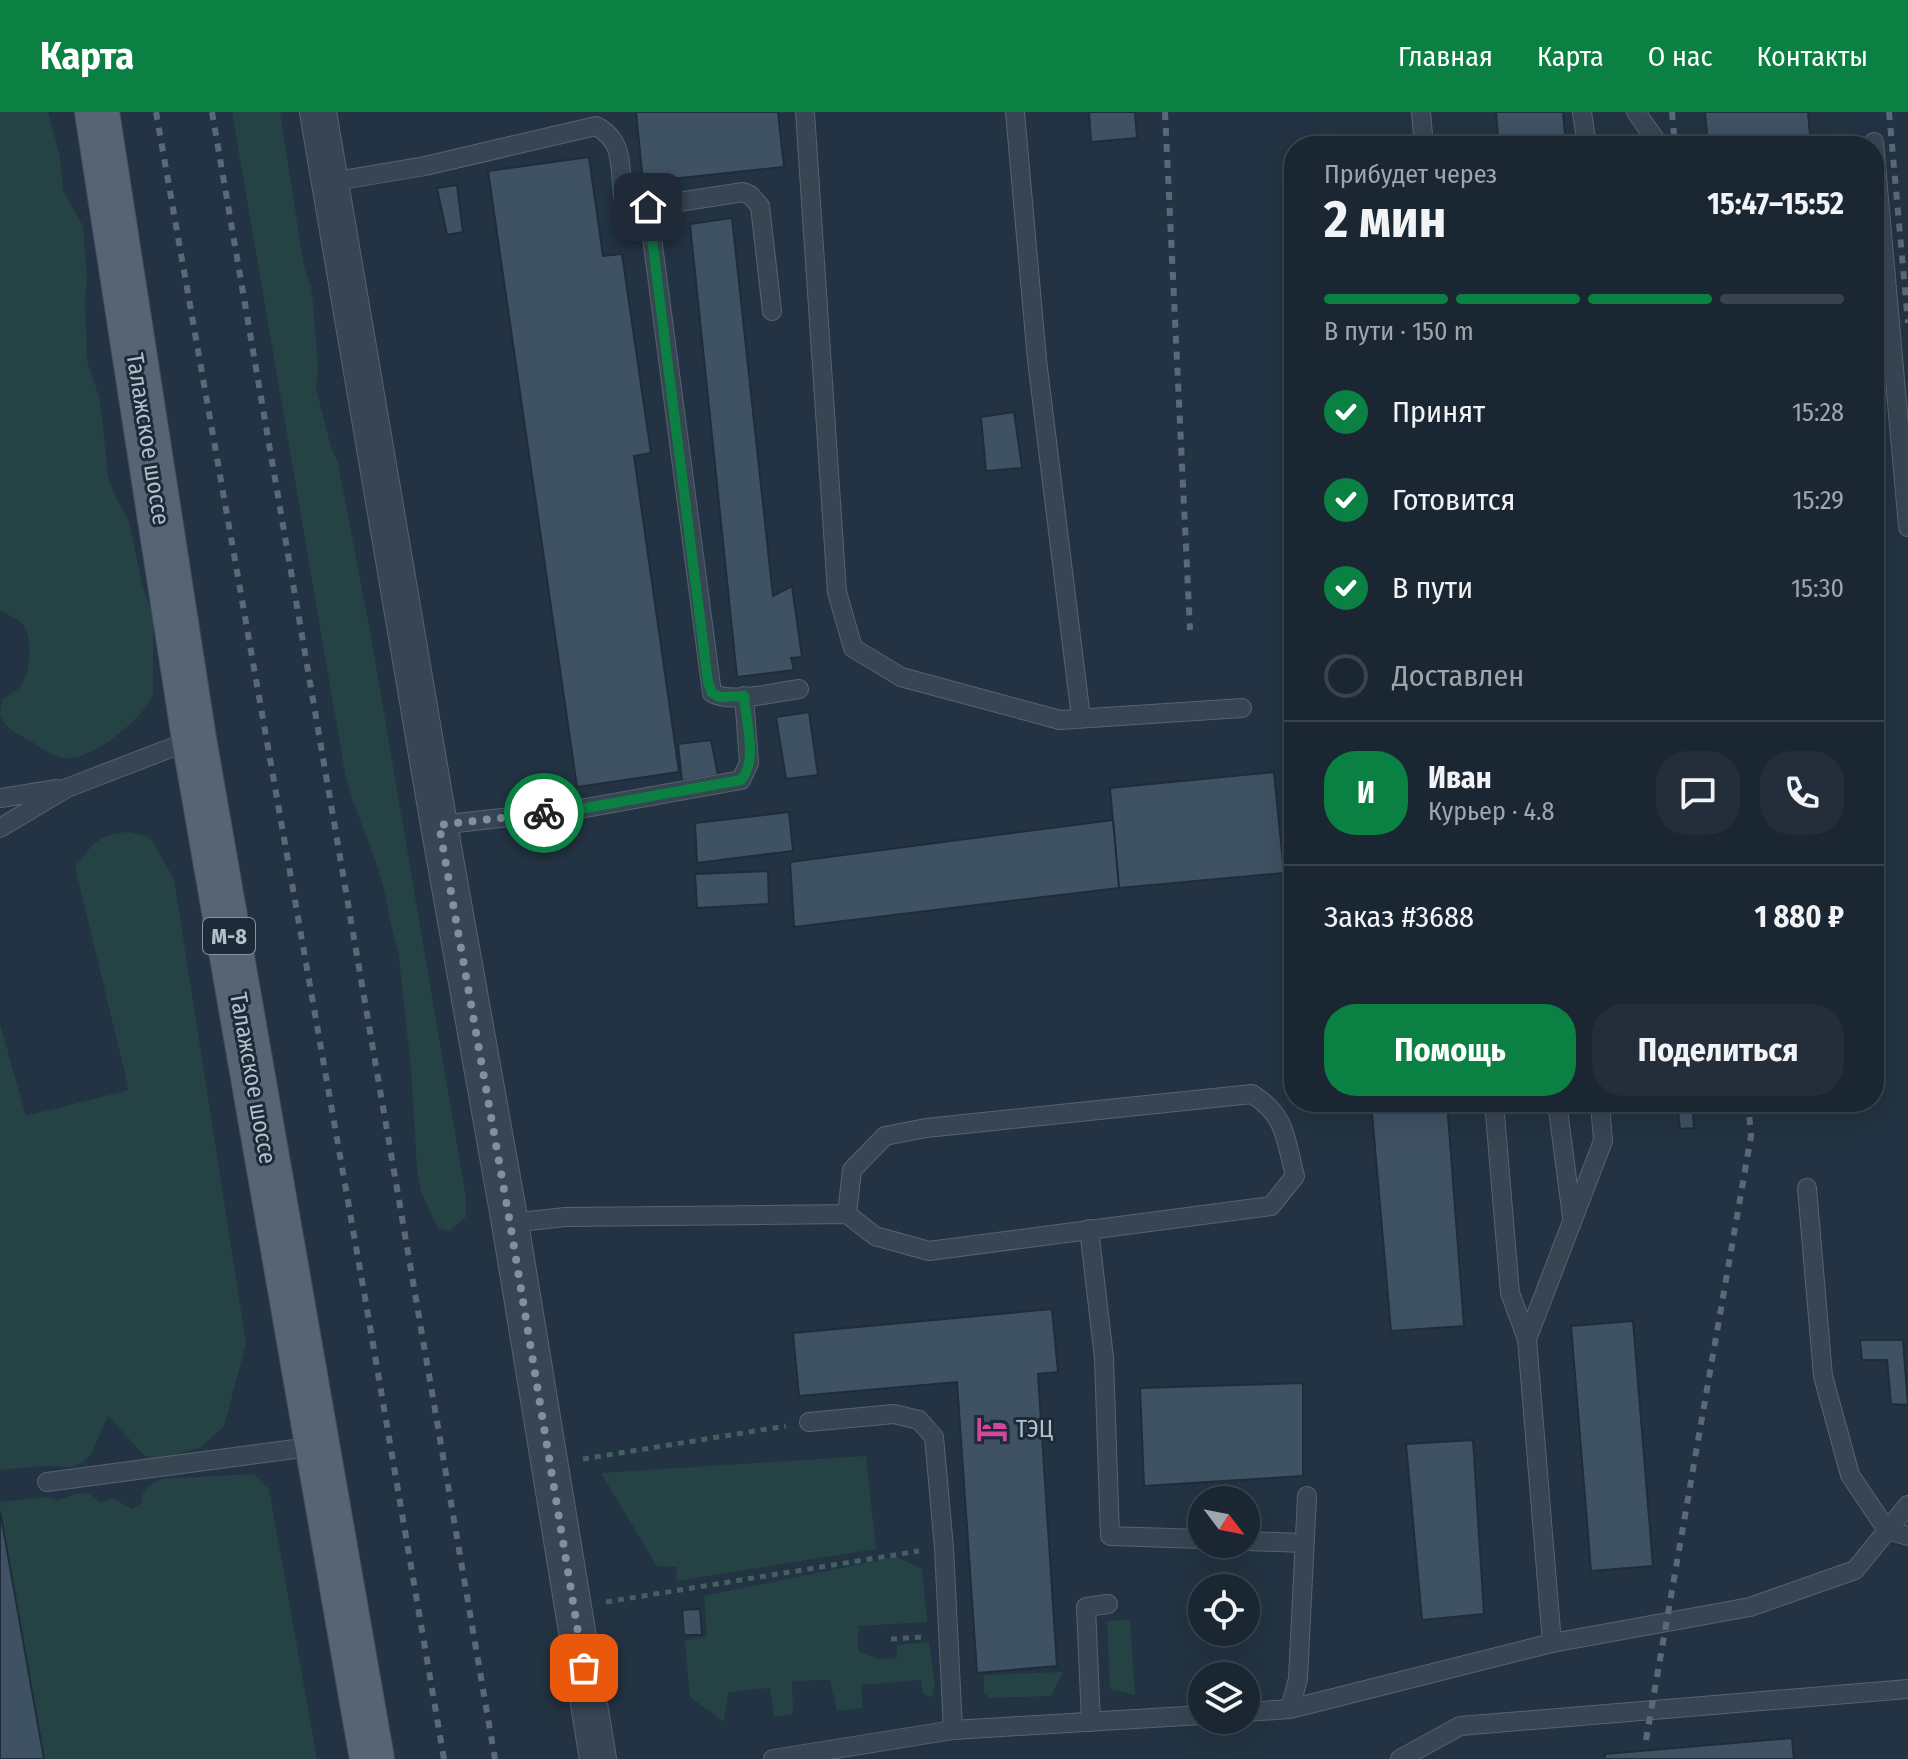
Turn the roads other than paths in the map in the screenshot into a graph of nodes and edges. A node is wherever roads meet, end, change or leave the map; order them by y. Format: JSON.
{"nodes":[{"id":1,"x":97,"y":112,"type":"edge"},
{"id":2,"x":318,"y":112,"type":"edge"},
{"id":3,"x":805,"y":112,"type":"edge"},
{"id":4,"x":1015,"y":112,"type":"edge"},
{"id":5,"x":1421,"y":112,"type":"edge"},
{"id":6,"x":1582,"y":112,"type":"edge"},
{"id":7,"x":1636,"y":112,"type":"edge"},
{"id":8,"x":1423,"y":136,"type":"edge"},
{"id":9,"x":1586,"y":136,"type":"edge"},
{"id":10,"x":1653,"y":136,"type":"edge"},
{"id":11,"x":330,"y":182,"type":"junction"},
{"id":12,"x":648,"y":207,"type":"junction"},
{"id":13,"x":1884,"y":255,"type":"edge"},
{"id":14,"x":772,"y":311,"type":"dead end"},
{"id":15,"x":1908,"y":527,"type":"edge"},
{"id":16,"x":799,"y":689,"type":"dead end"},
{"id":17,"x":744,"y":696,"type":"junction"},
{"id":18,"x":1242,"y":708,"type":"dead end"},
{"id":19,"x":1081,"y":718,"type":"junction"},
{"id":20,"x":194,"y":739,"type":"junction"},
{"id":21,"x":67,"y":788,"type":"junction"},
{"id":22,"x":0,"y":798,"type":"edge"},
{"id":23,"x":439,"y":825,"type":"junction"},
{"id":24,"x":0,"y":828,"type":"edge"},
{"id":25,"x":1495,"y":1112,"type":"edge"},
{"id":26,"x":1558,"y":1112,"type":"edge"},
{"id":27,"x":1601,"y":1112,"type":"edge"},
{"id":28,"x":1807,"y":1188,"type":"dead end"},
{"id":29,"x":847,"y":1214,"type":"junction"},
{"id":30,"x":1572,"y":1220,"type":"junction"},
{"id":31,"x":510,"y":1223,"type":"junction"},
{"id":32,"x":1089,"y":1229,"type":"junction"},
{"id":33,"x":1527,"y":1339,"type":"junction"},
{"id":34,"x":809,"y":1422,"type":"road end"},
{"id":35,"x":317,"y":1446,"type":"junction"},
{"id":36,"x":47,"y":1482,"type":"dead end"},
{"id":37,"x":1307,"y":1496,"type":"dead end"},
{"id":38,"x":1908,"y":1505,"type":"edge"},
{"id":39,"x":1887,"y":1530,"type":"junction"},
{"id":40,"x":1908,"y":1536,"type":"edge"},
{"id":41,"x":1188,"y":1539,"type":"edge"},
{"id":42,"x":1260,"y":1541,"type":"edge"},
{"id":43,"x":1303,"y":1543,"type":"junction"},
{"id":44,"x":1108,"y":1604,"type":"dead end"},
{"id":45,"x":1552,"y":1643,"type":"junction"},
{"id":46,"x":1908,"y":1689,"type":"edge"},
{"id":47,"x":1290,"y":1709,"type":"junction"},
{"id":48,"x":1260,"y":1711,"type":"edge"},
{"id":49,"x":1188,"y":1716,"type":"edge"},
{"id":50,"x":1091,"y":1722,"type":"junction"},
{"id":51,"x":953,"y":1730,"type":"junction"},
{"id":52,"x":372,"y":1759,"type":"edge"},
{"id":53,"x":598,"y":1759,"type":"edge"},
{"id":54,"x":773,"y":1759,"type":"edge"},
{"id":55,"x":1400,"y":1759,"type":"edge"}],
"edges":[{"from":1,"to":20,"type":"main road","name":"Талажское шоссе","number":"М-8"},
{"from":2,"to":11,"type":"street"},
{"from":3,"to":19,"type":"lane"},
{"from":4,"to":19,"type":"lane"},
{"from":5,"to":8,"type":"lane"},
{"from":6,"to":9,"type":"lane"},
{"from":7,"to":10,"type":"lane"},
{"from":11,"to":12,"type":"lane"},
{"from":11,"to":23,"type":"street"},
{"from":12,"to":14,"type":"lane"},
{"from":12,"to":17,"type":"lane"},
{"from":13,"to":15,"type":"lane"},
{"from":16,"to":17,"type":"lane"},
{"from":17,"to":23,"type":"lane"},
{"from":18,"to":19,"type":"lane"},
{"from":20,"to":21,"type":"lane"},
{"from":20,"to":35,"type":"main road","name":"Талажское шоссе","number":"М-8"},
{"from":21,"to":22,"type":"lane"},
{"from":21,"to":24,"type":"lane"},
{"from":23,"to":31,"type":"street"},
{"from":25,"to":33,"type":"lane"},
{"from":26,"to":30,"type":"lane"},
{"from":27,"to":30,"type":"lane"},
{"from":28,"to":39,"type":"lane"},
{"from":29,"to":31,"type":"lane"},
{"from":29,"to":32,"type":"lane"},
{"from":29,"to":32,"type":"lane"},
{"from":30,"to":33,"type":"lane"},
{"from":31,"to":53,"type":"street"},
{"from":32,"to":41,"type":"lane"},
{"from":33,"to":45,"type":"lane"},
{"from":34,"to":51,"type":"lane"},
{"from":35,"to":36,"type":"lane"},
{"from":35,"to":52,"type":"main road","name":"Талажское шоссе","number":"М-8"},
{"from":37,"to":43,"type":"lane"},
{"from":38,"to":39,"type":"lane"},
{"from":39,"to":40,"type":"lane"},
{"from":39,"to":45,"type":"lane"},
{"from":42,"to":43,"type":"lane"},
{"from":43,"to":47,"type":"lane"},
{"from":44,"to":50,"type":"lane"},
{"from":45,"to":47,"type":"lane"},
{"from":46,"to":55,"type":"lane"},
{"from":47,"to":48,"type":"lane"},
{"from":49,"to":50,"type":"lane"},
{"from":50,"to":51,"type":"lane"},
{"from":51,"to":54,"type":"lane"}]}
